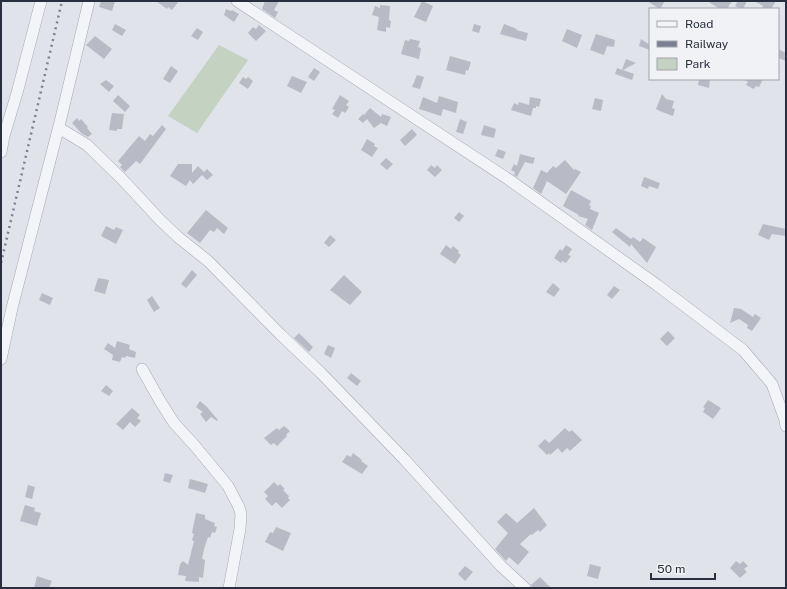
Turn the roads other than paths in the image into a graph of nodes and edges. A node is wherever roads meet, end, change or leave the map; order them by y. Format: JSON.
{"nodes":[{"id":1,"x":41,"y":1,"type":"edge"},
{"id":2,"x":89,"y":1,"type":"edge"},
{"id":3,"x":237,"y":1,"type":"edge"},
{"id":4,"x":59,"y":128,"type":"junction"},
{"id":5,"x":1,"y":152,"type":"edge"},
{"id":6,"x":1,"y":359,"type":"edge"},
{"id":7,"x":142,"y":369,"type":"dead end"},
{"id":8,"x":786,"y":426,"type":"edge"},
{"id":9,"x":229,"y":588,"type":"edge"},
{"id":10,"x":525,"y":588,"type":"edge"}],
"edges":[{"from":1,"to":5,"type":"street"},
{"from":2,"to":4,"type":"street"},
{"from":3,"to":8,"type":"street"},
{"from":4,"to":6,"type":"street"},
{"from":4,"to":10,"type":"street"},
{"from":7,"to":9,"type":"street"}]}
